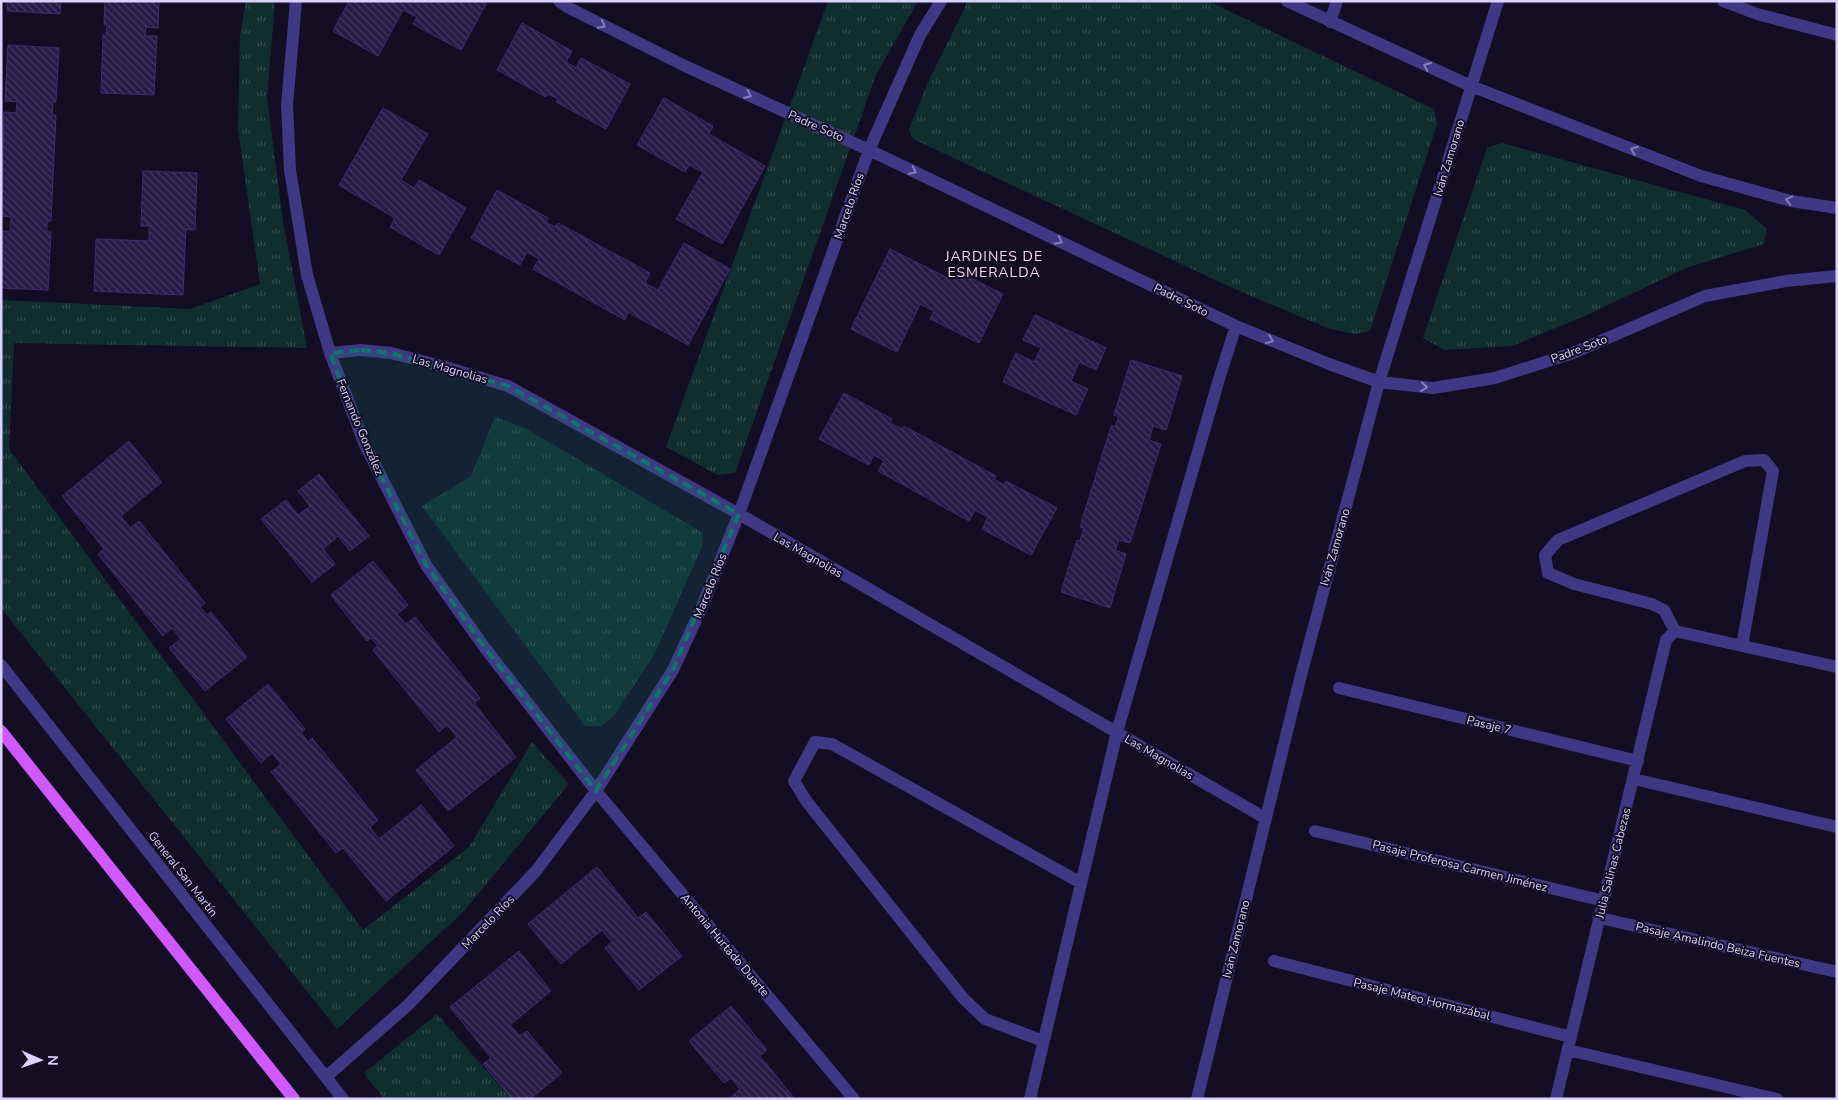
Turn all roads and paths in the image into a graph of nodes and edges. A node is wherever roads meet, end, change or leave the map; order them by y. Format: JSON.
{"nodes":[{"id":1,"x":296,"y":1,"type":"edge"},
{"id":2,"x":559,"y":1,"type":"edge"},
{"id":3,"x":941,"y":1,"type":"edge"},
{"id":4,"x":1287,"y":1,"type":"edge"},
{"id":5,"x":1337,"y":1,"type":"edge"},
{"id":6,"x":1498,"y":1,"type":"edge"},
{"id":7,"x":1722,"y":1,"type":"edge"},
{"id":8,"x":1330,"y":22,"type":"junction"},
{"id":9,"x":1837,"y":35,"type":"edge"},
{"id":10,"x":1471,"y":86,"type":"junction"},
{"id":11,"x":869,"y":150,"type":"junction"},
{"id":12,"x":1837,"y":208,"type":"edge"},
{"id":13,"x":1837,"y":276,"type":"edge"},
{"id":14,"x":1236,"y":326,"type":"junction"},
{"id":15,"x":330,"y":353,"type":"junction"},
{"id":16,"x":1379,"y":382,"type":"junction"},
{"id":17,"x":738,"y":514,"type":"junction"},
{"id":18,"x":1676,"y":631,"type":"junction"},
{"id":19,"x":1742,"y":646,"type":"junction"},
{"id":20,"x":1,"y":665,"type":"edge"},
{"id":21,"x":1837,"y":667,"type":"edge"},
{"id":22,"x":1339,"y":688,"type":"dead end"},
{"id":23,"x":1,"y":731,"type":"edge"},
{"id":24,"x":1117,"y":732,"type":"junction"},
{"id":25,"x":1638,"y":761,"type":"junction"},
{"id":26,"x":1634,"y":779,"type":"junction"},
{"id":27,"x":596,"y":792,"type":"junction"},
{"id":28,"x":1265,"y":818,"type":"junction"},
{"id":29,"x":1837,"y":827,"type":"edge"},
{"id":30,"x":1315,"y":831,"type":"dead end"},
{"id":31,"x":1081,"y":883,"type":"junction"},
{"id":32,"x":1604,"y":901,"type":"junction"},
{"id":33,"x":1600,"y":918,"type":"junction"},
{"id":34,"x":1274,"y":961,"type":"dead end"},
{"id":35,"x":1837,"y":972,"type":"edge"},
{"id":36,"x":1571,"y":1036,"type":"junction"},
{"id":37,"x":1043,"y":1041,"type":"junction"},
{"id":38,"x":1568,"y":1050,"type":"junction"},
{"id":39,"x":326,"y":1077,"type":"junction"},
{"id":40,"x":294,"y":1099,"type":"edge"},
{"id":41,"x":343,"y":1099,"type":"edge"},
{"id":42,"x":854,"y":1099,"type":"edge"},
{"id":43,"x":1030,"y":1099,"type":"edge"},
{"id":44,"x":1196,"y":1099,"type":"edge"},
{"id":45,"x":1556,"y":1099,"type":"edge"},
{"id":46,"x":1777,"y":1099,"type":"edge"}],
"edges":[{"from":1,"to":15,"type":"street","name":"Fernando González"},
{"from":2,"to":11,"type":"street","name":"Padre Soto","one_way":true},
{"from":3,"to":11,"type":"street","name":"Marcelo Ríos"},
{"from":4,"to":8,"type":"street"},
{"from":5,"to":8,"type":"street"},
{"from":6,"to":10,"type":"street","name":"Iván Zamorano"},
{"from":7,"to":9,"type":"street"},
{"from":10,"to":8,"type":"street","one_way":true},
{"from":12,"to":10,"type":"street","one_way":true},
{"from":10,"to":16,"type":"street","name":"Iván Zamorano"},
{"from":11,"to":14,"type":"street","name":"Padre Soto","one_way":true},
{"from":11,"to":17,"type":"street","name":"Marcelo Ríos"},
{"from":16,"to":13,"type":"street","name":"Padre Soto","one_way":true},
{"from":14,"to":16,"type":"street","name":"Padre Soto","one_way":true},
{"from":14,"to":24,"type":"street"},
{"from":15,"to":17,"type":"street","name":"Las Magnolias"},
{"from":15,"to":27,"type":"street","name":"Fernando González"},
{"from":16,"to":28,"type":"street","name":"Iván Zamorano"},
{"from":17,"to":24,"type":"street","name":"Las Magnolias"},
{"from":17,"to":27,"type":"street","name":"Marcelo Ríos"},
{"from":18,"to":19,"type":"street"},
{"from":18,"to":19,"type":"street"},
{"from":18,"to":25,"type":"street","name":"Julia Salinas Cabezas"},
{"from":19,"to":21,"type":"street"},
{"from":20,"to":39,"type":"street","name":"General San Martín"},
{"from":22,"to":25,"type":"street","name":"Pasaje 7"},
{"from":23,"to":40,"type":"main road"},
{"from":24,"to":28,"type":"street","name":"Las Magnolias"},
{"from":24,"to":31,"type":"street"},
{"from":25,"to":26,"type":"street","name":"Julia Salinas Cabezas"},
{"from":26,"to":29,"type":"street"},
{"from":26,"to":32,"type":"street","name":"Julia Salinas Cabezas"},
{"from":27,"to":39,"type":"street","name":"Marcelo Ríos"},
{"from":27,"to":42,"type":"street","name":"Antonia Hurtado Duarte"},
{"from":28,"to":44,"type":"street","name":"Iván Zamorano"},
{"from":30,"to":32,"type":"street","name":"Pasaje Proferosa Carmen Jiménez"},
{"from":31,"to":37,"type":"street"},
{"from":31,"to":37,"type":"street"},
{"from":32,"to":33,"type":"street","name":"Julia Salinas Cabezas"},
{"from":33,"to":35,"type":"street","name":"Pasaje Amalindo Beiza Fuentes"},
{"from":33,"to":36,"type":"street","name":"Julia Salinas Cabezas"},
{"from":34,"to":36,"type":"street","name":"Pasaje Mateo Hormazábal"},
{"from":36,"to":38,"type":"street","name":"Julia Salinas Cabezas"},
{"from":37,"to":43,"type":"street"},
{"from":38,"to":45,"type":"street","name":"Julia Salinas Cabezas"},
{"from":38,"to":46,"type":"street"},
{"from":39,"to":41,"type":"street","name":"General San Martín"}]}
